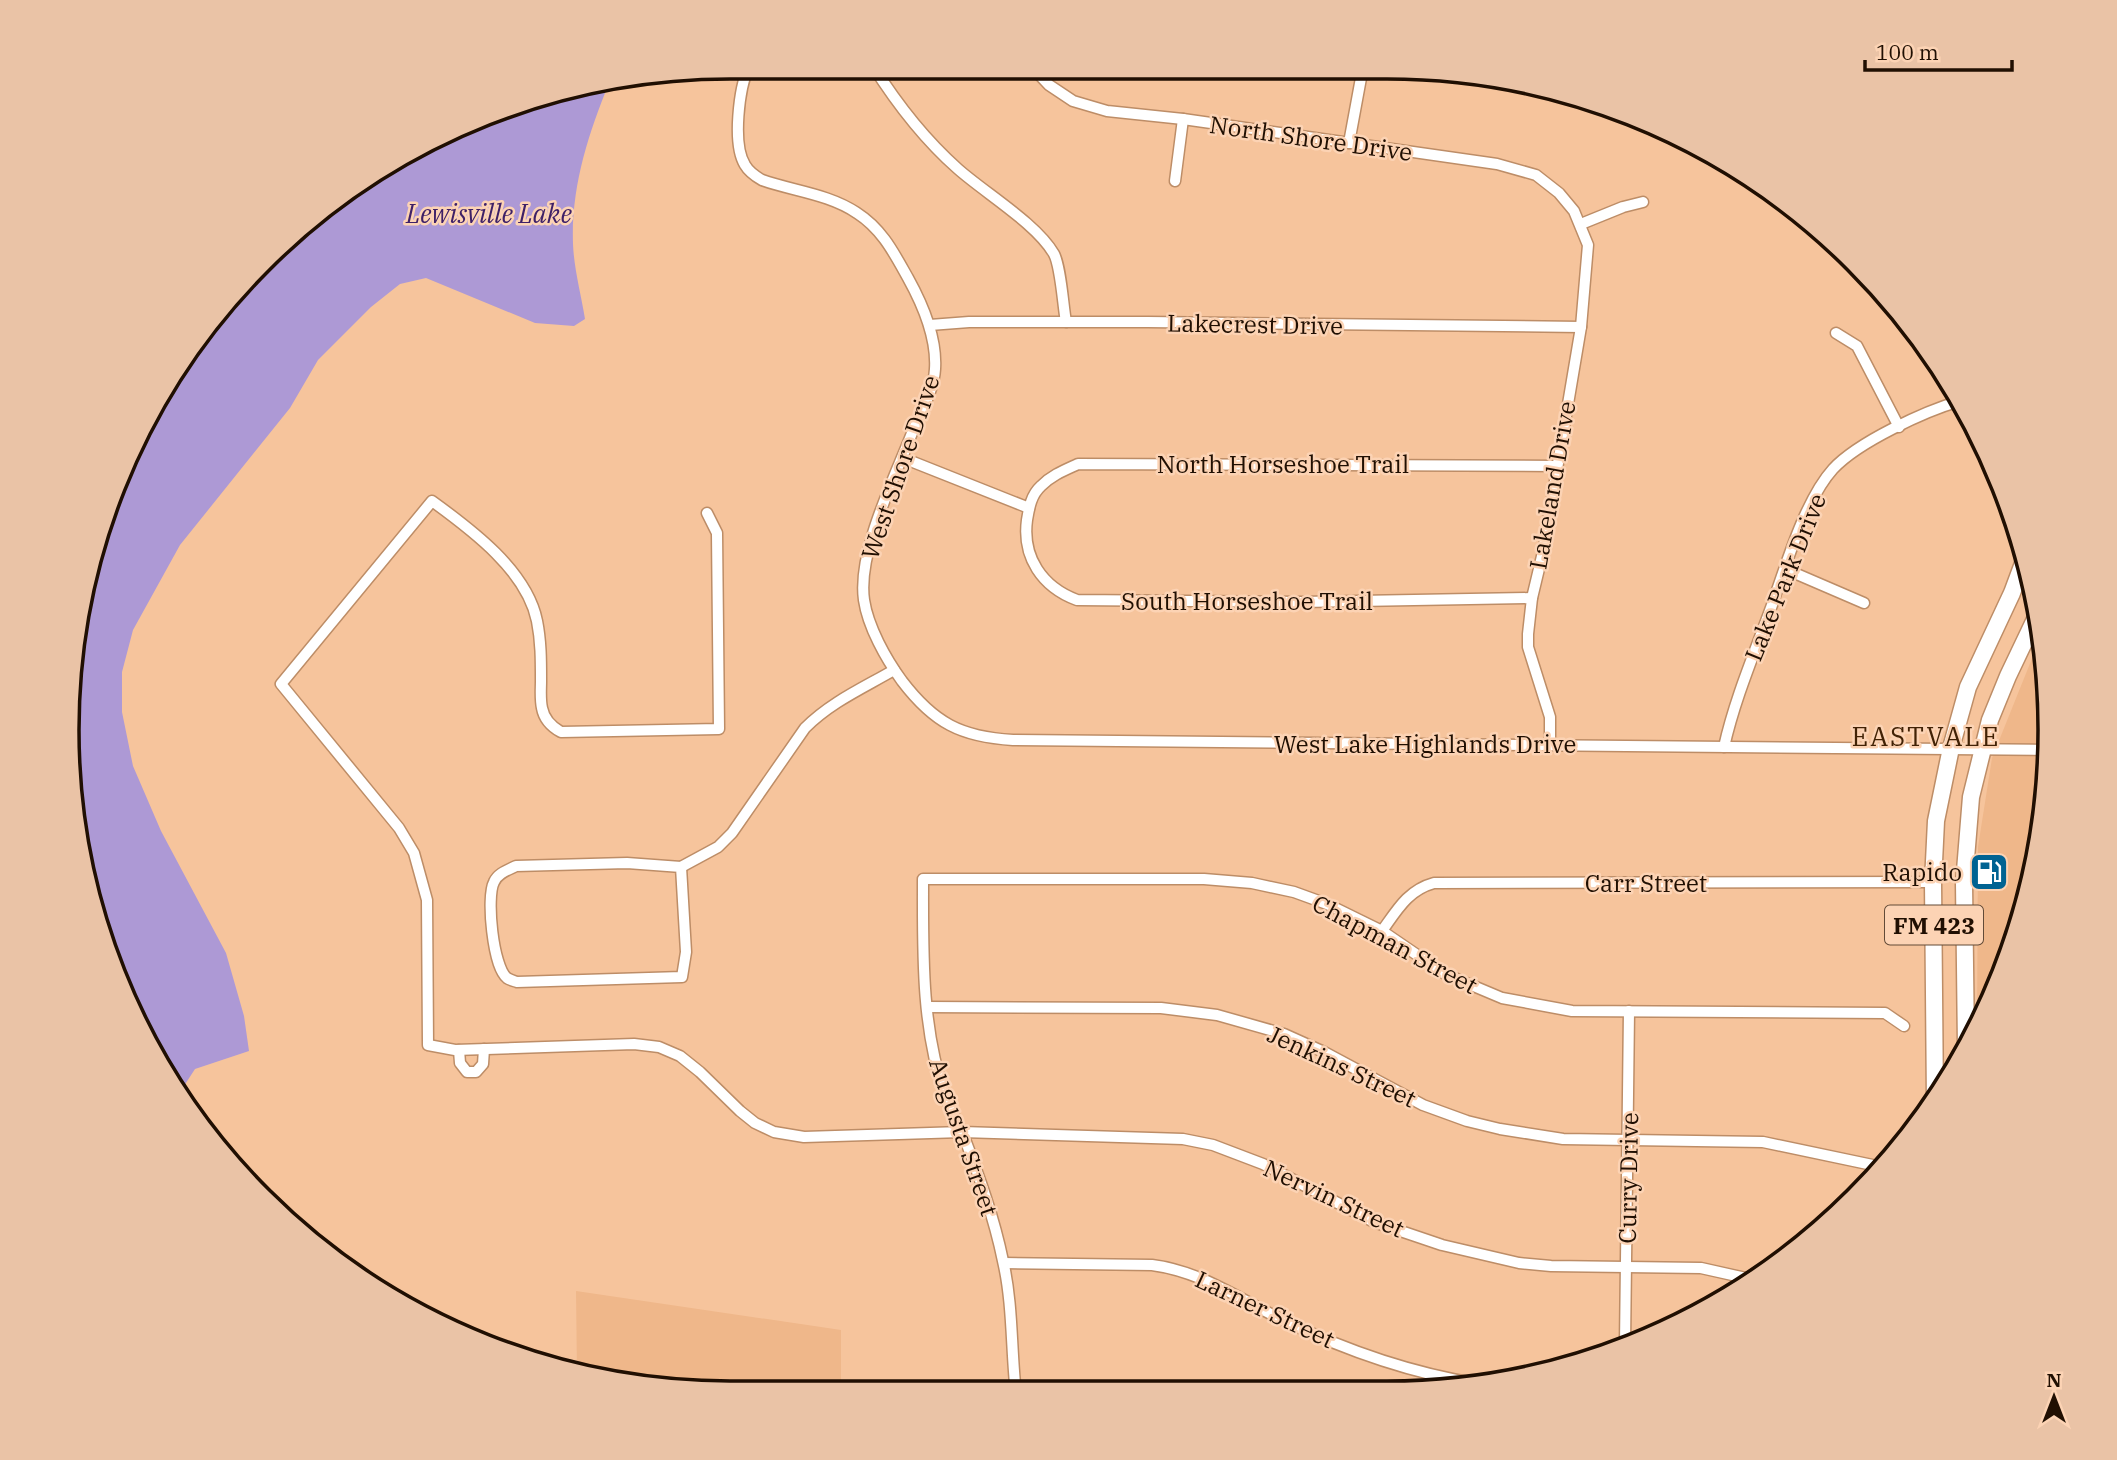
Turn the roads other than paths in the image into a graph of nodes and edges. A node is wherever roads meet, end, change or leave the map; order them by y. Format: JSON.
{"nodes":[{"id":1,"x":744,"y":79,"type":"edge"},
{"id":2,"x":881,"y":79,"type":"edge"},
{"id":3,"x":1043,"y":79,"type":"edge"},
{"id":4,"x":1361,"y":79,"type":"edge"},
{"id":5,"x":1182,"y":119,"type":"junction"},
{"id":6,"x":1349,"y":143,"type":"junction"},
{"id":7,"x":1175,"y":181,"type":"dead end"},
{"id":8,"x":1643,"y":202,"type":"dead end"},
{"id":9,"x":1580,"y":224,"type":"junction"},
{"id":10,"x":1066,"y":322,"type":"junction"},
{"id":11,"x":930,"y":325,"type":"junction"},
{"id":12,"x":1581,"y":327,"type":"junction"},
{"id":13,"x":1836,"y":333,"type":"dead end"},
{"id":14,"x":1951,"y":404,"type":"edge"},
{"id":15,"x":1899,"y":427,"type":"junction"},
{"id":16,"x":903,"y":458,"type":"junction"},
{"id":17,"x":1557,"y":466,"type":"junction"},
{"id":18,"x":1028,"y":508,"type":"junction"},
{"id":19,"x":707,"y":513,"type":"dead end"},
{"id":20,"x":1785,"y":569,"type":"junction"},
{"id":21,"x":2019,"y":574,"type":"edge"},
{"id":22,"x":1532,"y":598,"type":"junction"},
{"id":23,"x":1864,"y":603,"type":"dead end"},
{"id":24,"x":2030,"y":629,"type":"edge"},
{"id":25,"x":894,"y":670,"type":"junction"},
{"id":26,"x":1550,"y":745,"type":"junction"},
{"id":27,"x":1724,"y":747,"type":"junction"},
{"id":28,"x":1951,"y":748,"type":"junction"},
{"id":29,"x":1982,"y":749,"type":"junction"},
{"id":30,"x":2038,"y":750,"type":"edge"},
{"id":31,"x":681,"y":867,"type":"junction"},
{"id":32,"x":923,"y":879,"type":"joint"},
{"id":33,"x":1933,"y":882,"type":"junction"},
{"id":34,"x":1382,"y":931,"type":"junction"},
{"id":35,"x":927,"y":1007,"type":"junction"},
{"id":36,"x":1629,"y":1012,"type":"junction"},
{"id":37,"x":1904,"y":1026,"type":"dead end"},
{"id":38,"x":1966,"y":1028,"type":"edge"},
{"id":39,"x":484,"y":1049,"type":"junction"},
{"id":40,"x":459,"y":1050,"type":"junction"},
{"id":41,"x":1935,"y":1081,"type":"edge"},
{"id":42,"x":962,"y":1132,"type":"junction"},
{"id":43,"x":1628,"y":1139,"type":"junction"},
{"id":44,"x":1872,"y":1165,"type":"edge"},
{"id":45,"x":1004,"y":1263,"type":"junction"},
{"id":46,"x":1627,"y":1268,"type":"junction"},
{"id":47,"x":1740,"y":1277,"type":"edge"},
{"id":48,"x":1625,"y":1336,"type":"edge"},
{"id":49,"x":1452,"y":1378,"type":"edge"},
{"id":50,"x":1015,"y":1381,"type":"edge"}],
"edges":[{"from":1,"to":11,"type":"street","name":"West Shore Drive"},
{"from":2,"to":10,"type":"street"},
{"from":3,"to":5,"type":"street","name":"North Shore Drive"},
{"from":4,"to":6,"type":"street"},
{"from":5,"to":6,"type":"street","name":"North Shore Drive"},
{"from":5,"to":7,"type":"street"},
{"from":6,"to":9,"type":"street","name":"North Shore Drive"},
{"from":8,"to":9,"type":"street"},
{"from":9,"to":12,"type":"street","name":"Lakeland Drive"},
{"from":10,"to":11,"type":"street","name":"Lakecrest Drive"},
{"from":10,"to":12,"type":"street","name":"Lakecrest Drive"},
{"from":11,"to":16,"type":"street","name":"West Shore Drive"},
{"from":12,"to":17,"type":"street","name":"Lakeland Drive"},
{"from":13,"to":15,"type":"street"},
{"from":14,"to":15,"type":"street","name":"Lake Park Drive"},
{"from":15,"to":20,"type":"street","name":"Lake Park Drive"},
{"from":16,"to":18,"type":"street"},
{"from":16,"to":25,"type":"street","name":"West Shore Drive"},
{"from":17,"to":18,"type":"street","name":"North Horseshoe Trail"},
{"from":17,"to":22,"type":"street","name":"Lakeland Drive"},
{"from":18,"to":22,"type":"street","name":"South Horseshoe Trail"},
{"from":19,"to":40,"type":"street","name":"Nervin Street"},
{"from":20,"to":23,"type":"street"},
{"from":20,"to":27,"type":"street","name":"Lake Park Drive"},
{"from":21,"to":28,"type":"main road","number":"FM 423"},
{"from":22,"to":26,"type":"street","name":"Lakeland Drive"},
{"from":24,"to":29,"type":"main road","number":"FM 423"},
{"from":25,"to":26,"type":"street","name":"West Lake Highlands Drive"},
{"from":25,"to":31,"type":"street"},
{"from":26,"to":27,"type":"street","name":"West Lake Highlands Drive"},
{"from":27,"to":28,"type":"street","name":"West Lake Highlands Drive"},
{"from":28,"to":29,"type":"street","name":"West Lake Highlands Drive"},
{"from":28,"to":33,"type":"main road","number":"FM 423"},
{"from":29,"to":30,"type":"street","name":"West Lake Highlands Drive"},
{"from":29,"to":38,"type":"main road","number":"FM 423"},
{"from":31,"to":31,"type":"street"},
{"from":32,"to":34,"type":"street","name":"Chapman Street"},
{"from":32,"to":35,"type":"street","name":"Augusta Street"},
{"from":33,"to":34,"type":"street","name":"Carr Street"},
{"from":33,"to":41,"type":"main road","number":"FM 423"},
{"from":34,"to":36,"type":"street","name":"Chapman Street"},
{"from":35,"to":42,"type":"street","name":"Augusta Street"},
{"from":35,"to":43,"type":"street","name":"Jenkins Street"},
{"from":36,"to":37,"type":"street","name":"Chapman Street"},
{"from":36,"to":43,"type":"street","name":"Curry Drive"},
{"from":39,"to":40,"type":"street","name":"Nervin Street"},
{"from":39,"to":40,"type":"street"},
{"from":39,"to":42,"type":"street","name":"Nervin Street"},
{"from":42,"to":45,"type":"street","name":"Augusta Street"},
{"from":42,"to":46,"type":"street","name":"Nervin Street"},
{"from":43,"to":44,"type":"street","name":"Jenkins Street"},
{"from":43,"to":46,"type":"street","name":"Curry Drive"},
{"from":45,"to":49,"type":"street","name":"Larner Street"},
{"from":45,"to":50,"type":"street","name":"Augusta Street"},
{"from":46,"to":47,"type":"street","name":"Nervin Street"},
{"from":46,"to":48,"type":"street","name":"Curry Drive"}]}
